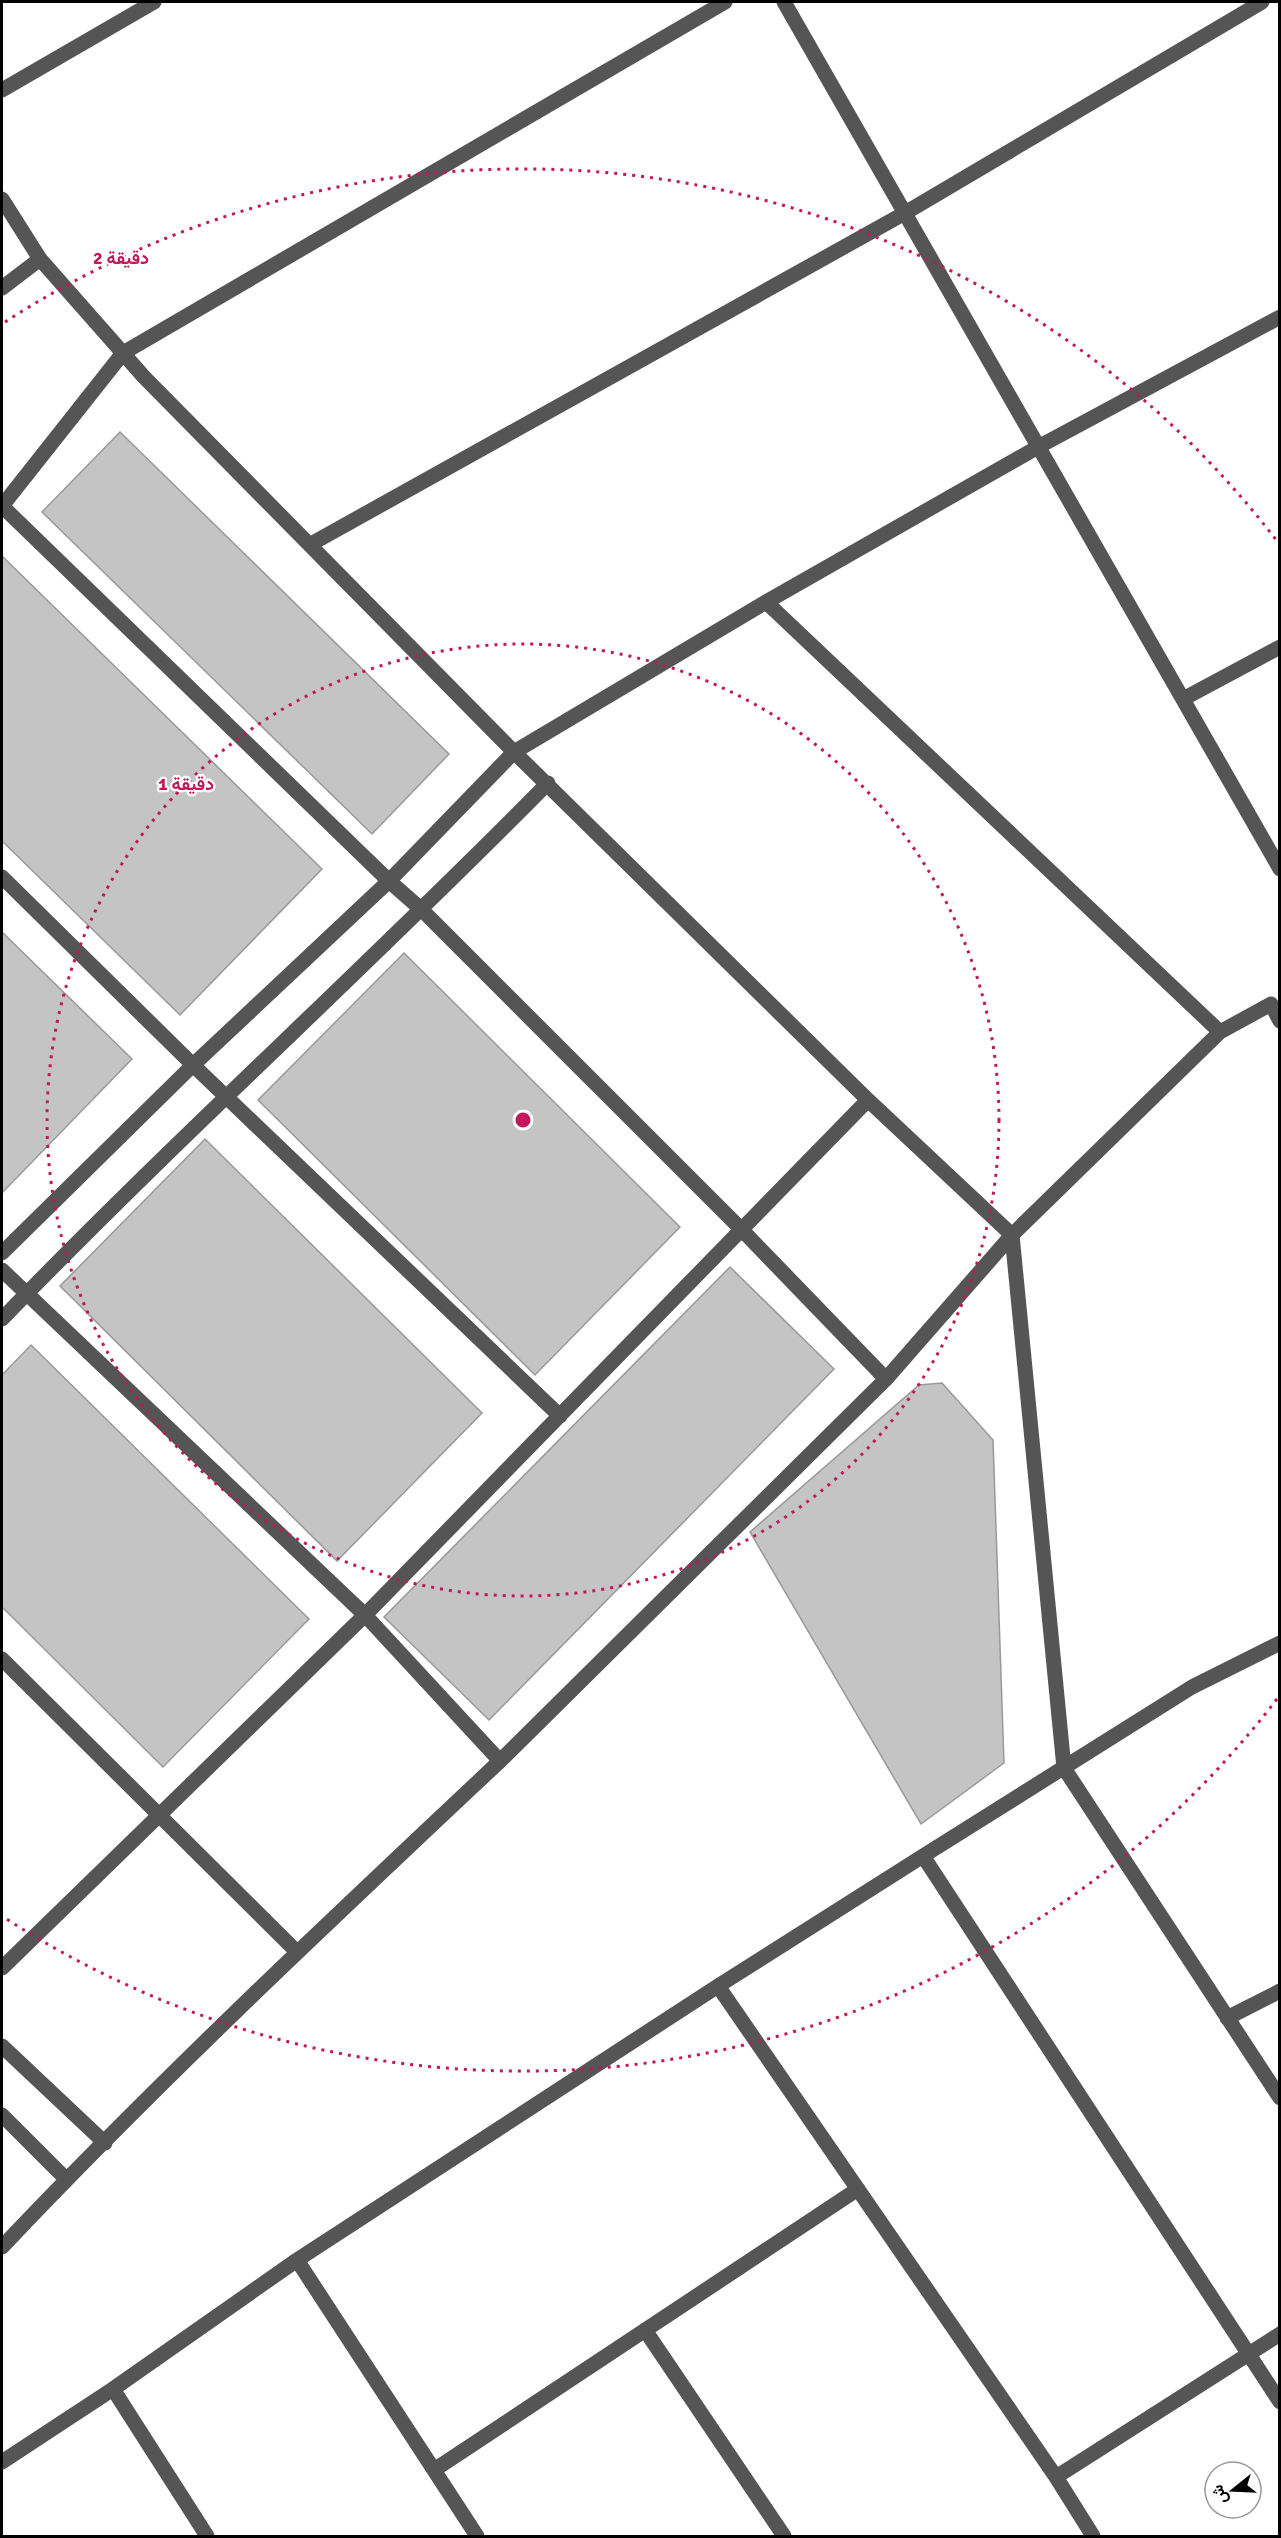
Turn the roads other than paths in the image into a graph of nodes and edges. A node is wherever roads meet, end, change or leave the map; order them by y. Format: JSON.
{"nodes":[{"id":1,"x":154,"y":2,"type":"edge"},
{"id":2,"x":725,"y":2,"type":"edge"},
{"id":3,"x":784,"y":2,"type":"edge"},
{"id":4,"x":1262,"y":2,"type":"edge"},
{"id":5,"x":2,"y":90,"type":"edge"},
{"id":6,"x":2,"y":199,"type":"edge"},
{"id":7,"x":905,"y":213,"type":"junction"},
{"id":8,"x":40,"y":260,"type":"junction"},
{"id":9,"x":2,"y":288,"type":"edge"},
{"id":10,"x":1280,"y":317,"type":"edge"},
{"id":11,"x":123,"y":353,"type":"junction"},
{"id":12,"x":1038,"y":447,"type":"junction"},
{"id":13,"x":2,"y":506,"type":"edge"},
{"id":14,"x":311,"y":544,"type":"junction"},
{"id":15,"x":766,"y":602,"type":"junction"},
{"id":16,"x":1280,"y":647,"type":"edge"},
{"id":17,"x":1183,"y":699,"type":"junction"},
{"id":18,"x":514,"y":752,"type":"junction"},
{"id":19,"x":548,"y":783,"type":"junction"},
{"id":20,"x":1280,"y":869,"type":"edge"},
{"id":21,"x":2,"y":877,"type":"edge"},
{"id":22,"x":389,"y":881,"type":"junction"},
{"id":23,"x":422,"y":910,"type":"junction"},
{"id":24,"x":1275,"y":1001,"type":"edge"},
{"id":25,"x":1280,"y":1021,"type":"edge"},
{"id":26,"x":1220,"y":1032,"type":"junction"},
{"id":27,"x":193,"y":1065,"type":"junction"},
{"id":28,"x":226,"y":1097,"type":"junction"},
{"id":29,"x":868,"y":1100,"type":"junction"},
{"id":30,"x":741,"y":1229,"type":"junction"},
{"id":31,"x":1012,"y":1235,"type":"junction"},
{"id":32,"x":2,"y":1253,"type":"edge"},
{"id":33,"x":2,"y":1270,"type":"edge"},
{"id":34,"x":27,"y":1293,"type":"junction"},
{"id":35,"x":2,"y":1319,"type":"edge"},
{"id":36,"x":886,"y":1379,"type":"junction"},
{"id":37,"x":560,"y":1416,"type":"junction"},
{"id":38,"x":366,"y":1615,"type":"junction"},
{"id":39,"x":1280,"y":1643,"type":"edge"},
{"id":40,"x":2,"y":1659,"type":"edge"},
{"id":41,"x":500,"y":1761,"type":"junction"},
{"id":42,"x":1064,"y":1768,"type":"junction"},
{"id":43,"x":161,"y":1815,"type":"junction"},
{"id":44,"x":923,"y":1856,"type":"junction"},
{"id":45,"x":297,"y":1952,"type":"junction"},
{"id":46,"x":2,"y":1968,"type":"edge"},
{"id":47,"x":718,"y":1986,"type":"junction"},
{"id":48,"x":1280,"y":1990,"type":"edge"},
{"id":49,"x":1227,"y":2018,"type":"junction"},
{"id":50,"x":2,"y":2046,"type":"edge"},
{"id":51,"x":1280,"y":2098,"type":"edge"},
{"id":52,"x":2,"y":2115,"type":"edge"},
{"id":53,"x":105,"y":2143,"type":"junction"},
{"id":54,"x":66,"y":2179,"type":"junction"},
{"id":55,"x":858,"y":2189,"type":"junction"},
{"id":56,"x":2,"y":2247,"type":"edge"},
{"id":57,"x":297,"y":2260,"type":"junction"},
{"id":58,"x":645,"y":2330,"type":"junction"},
{"id":59,"x":1280,"y":2334,"type":"edge"},
{"id":60,"x":1248,"y":2354,"type":"junction"},
{"id":61,"x":113,"y":2389,"type":"junction"},
{"id":62,"x":1280,"y":2402,"type":"edge"},
{"id":63,"x":2,"y":2462,"type":"edge"},
{"id":64,"x":434,"y":2470,"type":"junction"},
{"id":65,"x":1056,"y":2477,"type":"junction"},
{"id":66,"x":207,"y":2536,"type":"edge"},
{"id":67,"x":477,"y":2536,"type":"edge"},
{"id":68,"x":784,"y":2536,"type":"edge"},
{"id":69,"x":1093,"y":2536,"type":"edge"}],
"edges":[{"from":1,"to":5,"type":"street"},
{"from":2,"to":11,"type":"street"},
{"from":3,"to":7,"type":"street"},
{"from":4,"to":7,"type":"street"},
{"from":6,"to":8,"type":"street"},
{"from":7,"to":12,"type":"street"},
{"from":7,"to":14,"type":"street"},
{"from":8,"to":9,"type":"street"},
{"from":8,"to":11,"type":"street"},
{"from":10,"to":12,"type":"street"},
{"from":11,"to":13,"type":"street"},
{"from":11,"to":14,"type":"street"},
{"from":12,"to":15,"type":"street"},
{"from":12,"to":17,"type":"street"},
{"from":13,"to":22,"type":"street"},
{"from":14,"to":18,"type":"street"},
{"from":15,"to":18,"type":"street"},
{"from":15,"to":26,"type":"street"},
{"from":16,"to":17,"type":"street"},
{"from":17,"to":20,"type":"street"},
{"from":18,"to":19,"type":"street"},
{"from":18,"to":22,"type":"street"},
{"from":19,"to":23,"type":"street"},
{"from":19,"to":29,"type":"street"},
{"from":21,"to":27,"type":"street"},
{"from":22,"to":23,"type":"street"},
{"from":22,"to":27,"type":"street"},
{"from":23,"to":28,"type":"street"},
{"from":23,"to":30,"type":"street"},
{"from":24,"to":25,"type":"street"},
{"from":24,"to":26,"type":"street"},
{"from":26,"to":31,"type":"street"},
{"from":27,"to":28,"type":"street"},
{"from":27,"to":32,"type":"street"},
{"from":28,"to":34,"type":"street"},
{"from":28,"to":37,"type":"street"},
{"from":29,"to":30,"type":"street"},
{"from":29,"to":31,"type":"street"},
{"from":30,"to":36,"type":"street"},
{"from":30,"to":37,"type":"street"},
{"from":31,"to":36,"type":"street"},
{"from":31,"to":42,"type":"street"},
{"from":33,"to":34,"type":"street"},
{"from":34,"to":35,"type":"street"},
{"from":34,"to":38,"type":"street"},
{"from":36,"to":41,"type":"street"},
{"from":37,"to":38,"type":"street"},
{"from":38,"to":41,"type":"street"},
{"from":38,"to":43,"type":"street"},
{"from":39,"to":42,"type":"street"},
{"from":40,"to":43,"type":"street"},
{"from":41,"to":45,"type":"street"},
{"from":42,"to":44,"type":"street"},
{"from":42,"to":49,"type":"street"},
{"from":43,"to":45,"type":"street"},
{"from":43,"to":46,"type":"street"},
{"from":44,"to":47,"type":"street"},
{"from":44,"to":60,"type":"street"},
{"from":45,"to":53,"type":"street"},
{"from":47,"to":55,"type":"street"},
{"from":47,"to":57,"type":"street"},
{"from":48,"to":49,"type":"street"},
{"from":49,"to":51,"type":"street"},
{"from":50,"to":53,"type":"street"},
{"from":52,"to":54,"type":"street"},
{"from":53,"to":54,"type":"street"},
{"from":54,"to":56,"type":"street"},
{"from":55,"to":58,"type":"street"},
{"from":55,"to":65,"type":"street"},
{"from":57,"to":61,"type":"street"},
{"from":57,"to":64,"type":"street"},
{"from":58,"to":64,"type":"street"},
{"from":58,"to":68,"type":"street"},
{"from":59,"to":60,"type":"street"},
{"from":60,"to":62,"type":"street"},
{"from":60,"to":65,"type":"street"},
{"from":61,"to":63,"type":"street"},
{"from":61,"to":66,"type":"street"},
{"from":64,"to":67,"type":"street"},
{"from":65,"to":69,"type":"street"}]}
